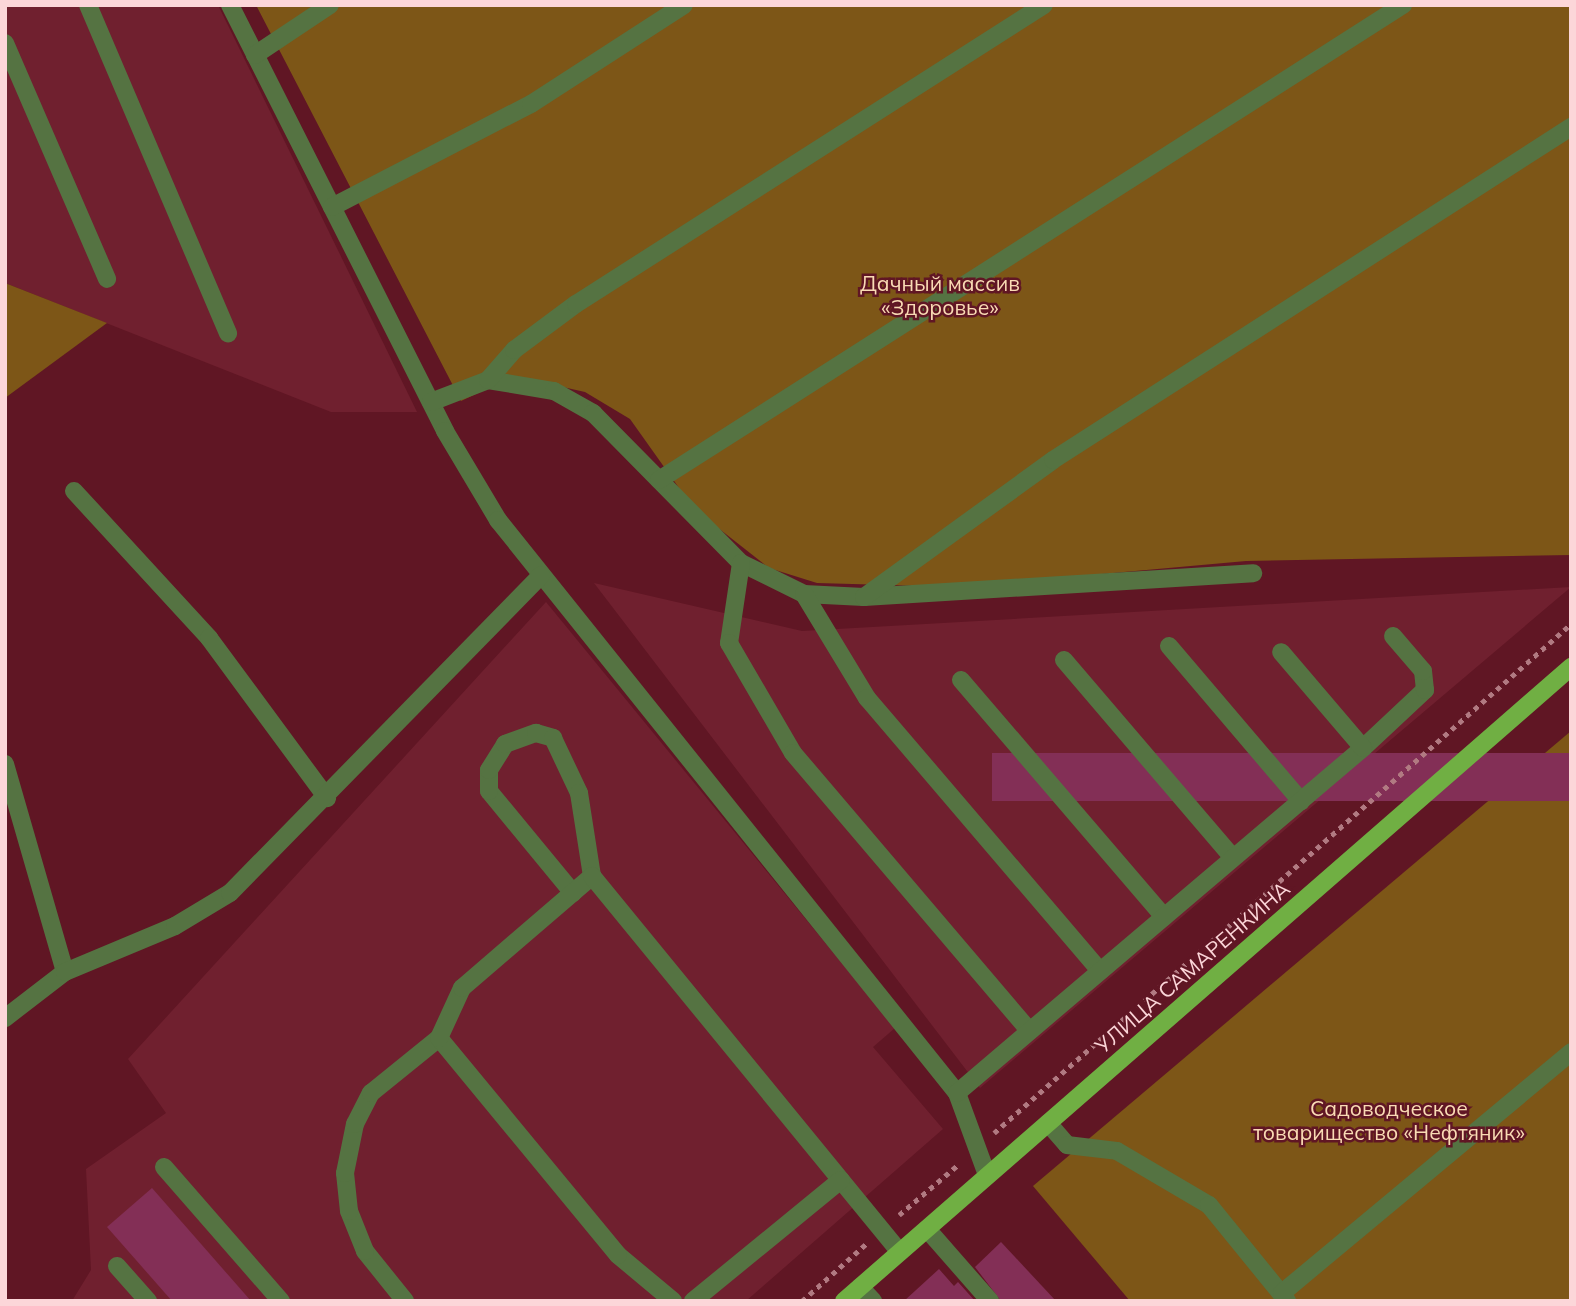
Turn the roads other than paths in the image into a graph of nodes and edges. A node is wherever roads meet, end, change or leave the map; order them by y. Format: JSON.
{"nodes":[{"id":1,"x":88,"y":5,"type":"edge"},
{"id":2,"x":230,"y":5,"type":"edge"},
{"id":3,"x":330,"y":5,"type":"edge"},
{"id":4,"x":684,"y":5,"type":"edge"},
{"id":5,"x":1044,"y":5,"type":"edge"},
{"id":6,"x":1403,"y":5,"type":"edge"},
{"id":7,"x":5,"y":43,"type":"edge"},
{"id":8,"x":255,"y":55,"type":"junction"},
{"id":9,"x":1571,"y":127,"type":"edge"},
{"id":10,"x":332,"y":207,"type":"junction"},
{"id":11,"x":107,"y":279,"type":"dead end"},
{"id":12,"x":228,"y":332,"type":"dead end"},
{"id":13,"x":488,"y":380,"type":"junction"},
{"id":14,"x":431,"y":402,"type":"junction"},
{"id":15,"x":659,"y":480,"type":"junction"},
{"id":16,"x":74,"y":491,"type":"dead end"},
{"id":17,"x":741,"y":563,"type":"junction"},
{"id":18,"x":1253,"y":573,"type":"dead end"},
{"id":19,"x":541,"y":575,"type":"junction"},
{"id":20,"x":804,"y":594,"type":"junction"},
{"id":21,"x":863,"y":597,"type":"junction"},
{"id":22,"x":1393,"y":636,"type":"dead end"},
{"id":23,"x":1169,"y":646,"type":"dead end"},
{"id":24,"x":1281,"y":652,"type":"dead end"},
{"id":25,"x":1064,"y":660,"type":"dead end"},
{"id":26,"x":1571,"y":667,"type":"edge"},
{"id":27,"x":961,"y":680,"type":"dead end"},
{"id":28,"x":1363,"y":748,"type":"junction"},
{"id":29,"x":5,"y":764,"type":"edge"},
{"id":30,"x":327,"y":798,"type":"junction"},
{"id":31,"x":1301,"y":801,"type":"junction"},
{"id":32,"x":1233,"y":858,"type":"junction"},
{"id":33,"x":592,"y":876,"type":"junction"},
{"id":34,"x":573,"y":893,"type":"junction"},
{"id":35,"x":1164,"y":917,"type":"junction"},
{"id":36,"x":1100,"y":971,"type":"junction"},
{"id":37,"x":65,"y":972,"type":"junction"},
{"id":38,"x":5,"y":1018,"type":"edge"},
{"id":39,"x":1030,"y":1031,"type":"junction"},
{"id":40,"x":439,"y":1038,"type":"junction"},
{"id":41,"x":1571,"y":1052,"type":"edge"},
{"id":42,"x":957,"y":1093,"type":"junction"},
{"id":43,"x":1048,"y":1123,"type":"junction"},
{"id":44,"x":164,"y":1167,"type":"dead end"},
{"id":45,"x":988,"y":1175,"type":"junction"},
{"id":46,"x":841,"y":1180,"type":"junction"},
{"id":47,"x":927,"y":1228,"type":"junction"},
{"id":48,"x":900,"y":1252,"type":"junction"},
{"id":49,"x":117,"y":1266,"type":"dead end"},
{"id":50,"x":860,"y":1287,"type":"junction"},
{"id":51,"x":1284,"y":1297,"type":"edge"},
{"id":52,"x":148,"y":1301,"type":"edge"},
{"id":53,"x":281,"y":1301,"type":"edge"},
{"id":54,"x":405,"y":1301,"type":"edge"},
{"id":55,"x":673,"y":1301,"type":"edge"},
{"id":56,"x":694,"y":1301,"type":"edge"},
{"id":57,"x":844,"y":1301,"type":"edge"},
{"id":58,"x":873,"y":1301,"type":"edge"},
{"id":59,"x":990,"y":1301,"type":"edge"}],
"edges":[{"from":1,"to":12,"type":"street"},
{"from":2,"to":8,"type":"street"},
{"from":3,"to":8,"type":"street"},
{"from":4,"to":10,"type":"street"},
{"from":5,"to":13,"type":"street"},
{"from":6,"to":15,"type":"street"},
{"from":7,"to":11,"type":"street"},
{"from":8,"to":10,"type":"street"},
{"from":9,"to":21,"type":"street"},
{"from":10,"to":14,"type":"street"},
{"from":13,"to":14,"type":"street"},
{"from":13,"to":15,"type":"street"},
{"from":14,"to":19,"type":"street"},
{"from":15,"to":17,"type":"street"},
{"from":16,"to":30,"type":"street"},
{"from":17,"to":20,"type":"street"},
{"from":17,"to":39,"type":"street"},
{"from":18,"to":21,"type":"street"},
{"from":19,"to":30,"type":"street"},
{"from":19,"to":42,"type":"street"},
{"from":20,"to":21,"type":"street"},
{"from":20,"to":36,"type":"street"},
{"from":22,"to":28,"type":"street"},
{"from":23,"to":31,"type":"street"},
{"from":24,"to":28,"type":"street"},
{"from":25,"to":32,"type":"street"},
{"from":26,"to":43,"type":"main road","name":"УЛИЦА САМАРЕНКИНА"},
{"from":27,"to":35,"type":"street"},
{"from":28,"to":31,"type":"street"},
{"from":29,"to":37,"type":"street"},
{"from":30,"to":37,"type":"street"},
{"from":31,"to":32,"type":"street"},
{"from":32,"to":35,"type":"street"},
{"from":33,"to":34,"type":"street"},
{"from":33,"to":34,"type":"street"},
{"from":33,"to":46,"type":"street"},
{"from":34,"to":40,"type":"street"},
{"from":35,"to":36,"type":"street"},
{"from":36,"to":39,"type":"street"},
{"from":37,"to":38,"type":"street"},
{"from":39,"to":42,"type":"street"},
{"from":40,"to":54,"type":"street"},
{"from":40,"to":55,"type":"street"},
{"from":41,"to":51,"type":"street"},
{"from":42,"to":45,"type":"street"},
{"from":43,"to":45,"type":"main road","name":"УЛИЦА САМАРЕНКИНА"},
{"from":43,"to":51,"type":"street"},
{"from":44,"to":53,"type":"street"},
{"from":45,"to":47,"type":"main road","name":"УЛИЦА САМАРЕНКИНА"},
{"from":46,"to":48,"type":"street"},
{"from":46,"to":56,"type":"street"},
{"from":47,"to":48,"type":"main road","name":"УЛИЦА САМАРЕНКИНА"},
{"from":47,"to":59,"type":"street"},
{"from":48,"to":50,"type":"main road","name":"УЛИЦА САМАРЕНКИНА"},
{"from":49,"to":52,"type":"street"},
{"from":50,"to":57,"type":"main road","name":"УЛИЦА САМАРЕНКИНА"},
{"from":50,"to":58,"type":"street"}]}
